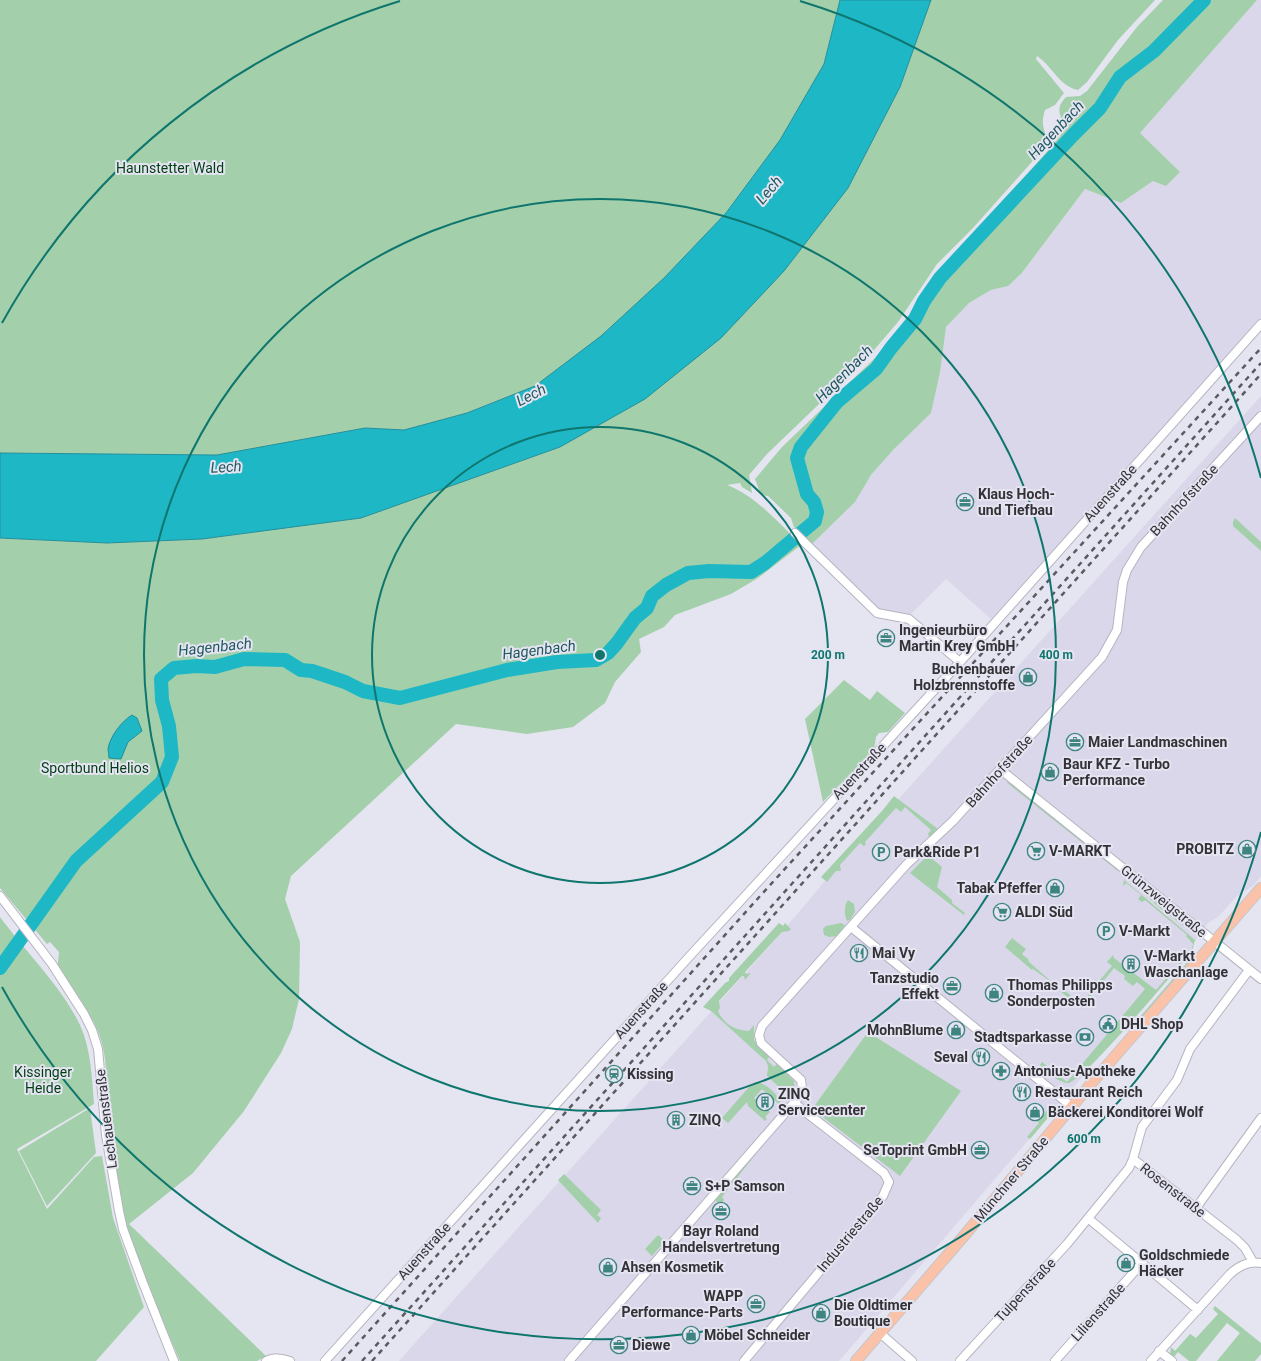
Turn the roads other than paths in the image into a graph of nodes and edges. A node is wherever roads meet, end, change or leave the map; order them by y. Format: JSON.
{"nodes":[{"id":1,"x":1261,"y":324,"type":"edge"},
{"id":2,"x":1261,"y":416,"type":"edge"},
{"id":3,"x":795,"y":532,"type":"dead end"},
{"id":4,"x":960,"y":662,"type":"junction"},
{"id":5,"x":1001,"y":770,"type":"junction"},
{"id":6,"x":1261,"y":888,"type":"edge"},
{"id":7,"x":0,"y":896,"type":"edge"},
{"id":8,"x":851,"y":927,"type":"junction"},
{"id":9,"x":1214,"y":942,"type":"junction"},
{"id":10,"x":1249,"y":970,"type":"junction"},
{"id":11,"x":1261,"y":979,"type":"edge"},
{"id":12,"x":793,"y":1104,"type":"junction"},
{"id":13,"x":1071,"y":1106,"type":"junction"},
{"id":14,"x":1261,"y":1118,"type":"edge"},
{"id":15,"x":1133,"y":1159,"type":"junction"},
{"id":16,"x":1196,"y":1208,"type":"junction"},
{"id":17,"x":1089,"y":1219,"type":"junction"},
{"id":18,"x":1257,"y":1262,"type":"edge"},
{"id":19,"x":1142,"y":1264,"type":"junction"},
{"id":20,"x":1198,"y":1310,"type":"junction"},
{"id":21,"x":880,"y":1333,"type":"junction"},
{"id":22,"x":1159,"y":1351,"type":"junction"},
{"id":23,"x":174,"y":1361,"type":"edge"},
{"id":24,"x":266,"y":1361,"type":"edge"},
{"id":25,"x":290,"y":1361,"type":"edge"},
{"id":26,"x":325,"y":1361,"type":"edge"},
{"id":27,"x":569,"y":1361,"type":"edge"},
{"id":28,"x":744,"y":1361,"type":"edge"},
{"id":29,"x":856,"y":1361,"type":"edge"},
{"id":30,"x":912,"y":1361,"type":"edge"},
{"id":31,"x":960,"y":1361,"type":"edge"},
{"id":32,"x":1055,"y":1361,"type":"edge"},
{"id":33,"x":1150,"y":1361,"type":"edge"},
{"id":34,"x":1172,"y":1361,"type":"edge"}],
"edges":[{"from":1,"to":4,"type":"street","name":"Auenstraße"},
{"from":2,"to":5,"type":"street","name":"Bahnhofstraße"},
{"from":3,"to":4,"type":"street"},
{"from":4,"to":26,"type":"street","name":"Auenstraße"},
{"from":5,"to":8,"type":"street","name":"Bahnhofstraße"},
{"from":5,"to":9,"type":"street","name":"Grünzweigstraße"},
{"from":6,"to":9,"type":"main road","name":"Münchner Straße"},
{"from":7,"to":23,"type":"street","name":"Lechauenstraße"},
{"from":8,"to":12,"type":"street","name":"Bahnhofstraße"},
{"from":8,"to":13,"type":"street"},
{"from":9,"to":10,"type":"street","name":"Grünzweigstraße"},
{"from":9,"to":13,"type":"main road","name":"Münchner Straße"},
{"from":10,"to":11,"type":"street","name":"Grünzweigstraße"},
{"from":10,"to":15,"type":"street","name":"Rosenstraße"},
{"from":12,"to":27,"type":"street"},
{"from":12,"to":28,"type":"street","name":"Industriestraße"},
{"from":13,"to":21,"type":"main road","name":"Münchner Straße"},
{"from":14,"to":16,"type":"street"},
{"from":15,"to":16,"type":"street","name":"Rosenstraße"},
{"from":15,"to":17,"type":"street","name":"Tulpenstraße"},
{"from":16,"to":18,"type":"street","name":"Rosenstraße"},
{"from":17,"to":19,"type":"street"},
{"from":17,"to":31,"type":"street","name":"Tulpenstraße"},
{"from":18,"to":20,"type":"street"},
{"from":19,"to":20,"type":"street"},
{"from":19,"to":32,"type":"street","name":"Lilienstraße"},
{"from":20,"to":22,"type":"street"},
{"from":21,"to":29,"type":"main road","name":"Münchner Straße"},
{"from":21,"to":30,"type":"street"},
{"from":22,"to":33,"type":"street"},
{"from":22,"to":34,"type":"street"},
{"from":24,"to":25,"type":"street"}]}
